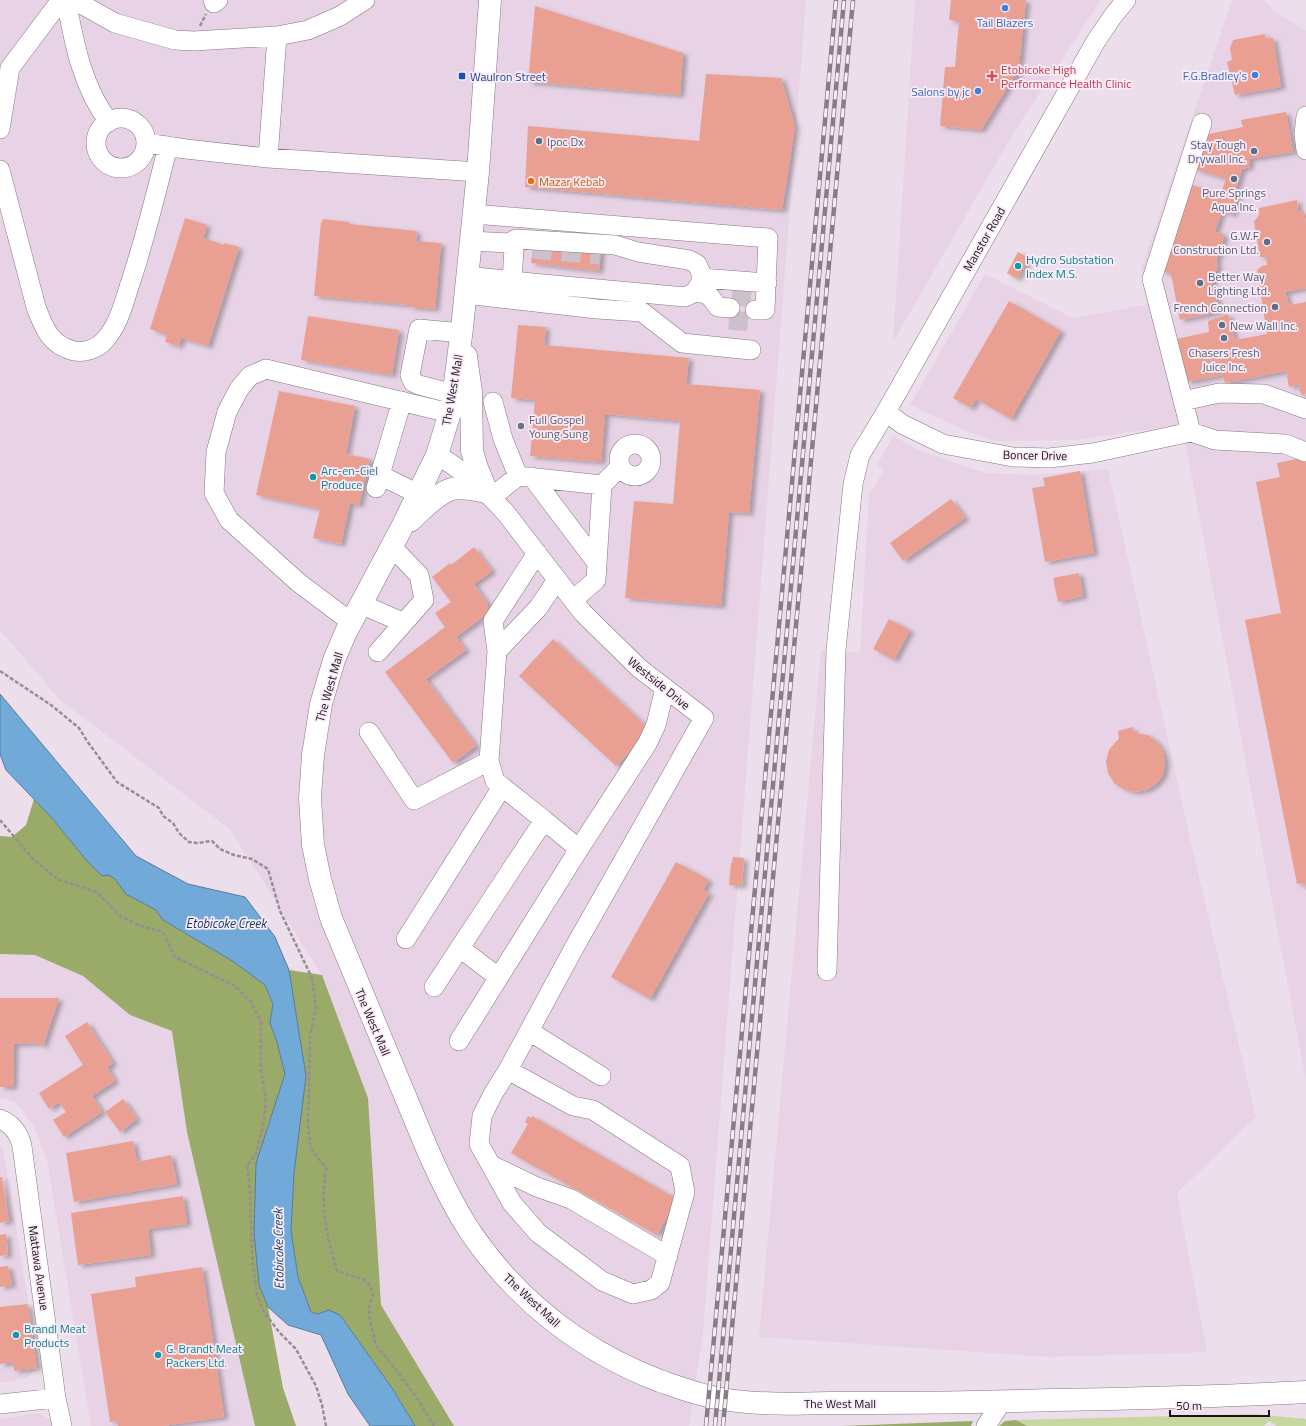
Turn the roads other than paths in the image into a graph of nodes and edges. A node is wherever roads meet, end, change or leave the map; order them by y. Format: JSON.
{"nodes":[{"id":1,"x":61,"y":0,"type":"edge"},
{"id":2,"x":66,"y":0,"type":"edge"},
{"id":3,"x":74,"y":0,"type":"edge"},
{"id":4,"x":365,"y":0,"type":"edge"},
{"id":5,"x":490,"y":0,"type":"edge"},
{"id":6,"x":1126,"y":0,"type":"edge"},
{"id":7,"x":277,"y":36,"type":"junction"},
{"id":8,"x":1306,"y":116,"type":"edge"},
{"id":9,"x":109,"y":122,"type":"junction"},
{"id":10,"x":1202,"y":123,"type":"dead end"},
{"id":11,"x":0,"y":129,"type":"edge"},
{"id":12,"x":146,"y":143,"type":"junction"},
{"id":13,"x":168,"y":146,"type":"junction"},
{"id":14,"x":1306,"y":150,"type":"edge"},
{"id":15,"x":268,"y":158,"type":"junction"},
{"id":16,"x":0,"y":170,"type":"edge"},
{"id":17,"x":478,"y":172,"type":"junction"},
{"id":18,"x":474,"y":214,"type":"junction"},
{"id":19,"x":471,"y":241,"type":"junction"},
{"id":20,"x":512,"y":245,"type":"junction"},
{"id":21,"x":533,"y":249,"type":"tunnel mouth"},
{"id":22,"x":638,"y":252,"type":"junction"},
{"id":23,"x":600,"y":255,"type":"tunnel mouth"},
{"id":24,"x":512,"y":281,"type":"junction"},
{"id":25,"x":466,"y":285,"type":"junction"},
{"id":26,"x":716,"y":299,"type":"junction"},
{"id":27,"x":462,"y":330,"type":"junction"},
{"id":28,"x":751,"y":350,"type":"dead end"},
{"id":29,"x":402,"y":401,"type":"junction"},
{"id":30,"x":1183,"y":401,"type":"junction"},
{"id":31,"x":493,"y":402,"type":"dead end"},
{"id":32,"x":452,"y":403,"type":"junction"},
{"id":33,"x":1306,"y":409,"type":"edge"},
{"id":34,"x":886,"y":412,"type":"junction"},
{"id":35,"x":1191,"y":432,"type":"junction"},
{"id":36,"x":1306,"y":452,"type":"edge"},
{"id":37,"x":437,"y":455,"type":"junction"},
{"id":38,"x":620,"y":467,"type":"dead end"},
{"id":39,"x":525,"y":476,"type":"junction"},
{"id":40,"x":602,"y":485,"type":"junction"},
{"id":41,"x":418,"y":494,"type":"junction"},
{"id":42,"x":489,"y":495,"type":"junction"},
{"id":43,"x":397,"y":538,"type":"junction"},
{"id":44,"x":537,"y":553,"type":"junction"},
{"id":45,"x":597,"y":563,"type":"junction"},
{"id":46,"x":557,"y":580,"type":"junction"},
{"id":47,"x":573,"y":600,"type":"junction"},
{"id":48,"x":356,"y":613,"type":"junction"},
{"id":49,"x":404,"y":623,"type":"junction"},
{"id":50,"x":497,"y":651,"type":"junction"},
{"id":51,"x":378,"y":652,"type":"dead end"},
{"id":52,"x":664,"y":688,"type":"junction"},
{"id":53,"x":369,"y":732,"type":"dead end"},
{"id":54,"x":489,"y":761,"type":"junction"},
{"id":55,"x":502,"y":787,"type":"junction"},
{"id":56,"x":544,"y":820,"type":"junction"},
{"id":57,"x":579,"y":849,"type":"junction"},
{"id":58,"x":406,"y":939,"type":"dead end"},
{"id":59,"x":460,"y":948,"type":"junction"},
{"id":60,"x":827,"y":971,"type":"dead end"},
{"id":61,"x":498,"y":978,"type":"junction"},
{"id":62,"x":434,"y":987,"type":"dead end"},
{"id":63,"x":529,"y":1031,"type":"junction"},
{"id":64,"x":458,"y":1040,"type":"dead end"},
{"id":65,"x":508,"y":1070,"type":"junction"},
{"id":66,"x":601,"y":1076,"type":"dead end"},
{"id":67,"x":0,"y":1119,"type":"edge"},
{"id":68,"x":490,"y":1165,"type":"junction"},
{"id":69,"x":668,"y":1256,"type":"junction"},
{"id":70,"x":1306,"y":1392,"type":"edge"},
{"id":71,"x":1244,"y":1396,"type":"junction"},
{"id":72,"x":56,"y":1398,"type":"junction"},
{"id":73,"x":1002,"y":1401,"type":"junction"},
{"id":74,"x":1306,"y":1403,"type":"edge"},
{"id":75,"x":0,"y":1404,"type":"edge"},
{"id":76,"x":62,"y":1426,"type":"edge"},
{"id":77,"x":986,"y":1426,"type":"edge"}],
"edges":[{"from":1,"to":11,"type":"street"},
{"from":2,"to":9,"type":"street"},
{"from":3,"to":7,"type":"street"},
{"from":4,"to":7,"type":"street"},
{"from":5,"to":17,"type":"main road","name":"The West Mall"},
{"from":6,"to":34,"type":"street","name":"Manstor Road"},
{"from":7,"to":15,"type":"street"},
{"from":8,"to":14,"type":"street"},
{"from":9,"to":12,"type":"street"},
{"from":9,"to":12,"type":"street"},
{"from":10,"to":30,"type":"street"},
{"from":12,"to":13,"type":"street"},
{"from":13,"to":15,"type":"street"},
{"from":13,"to":16,"type":"street"},
{"from":15,"to":17,"type":"street"},
{"from":17,"to":18,"type":"main road","name":"The West Mall"},
{"from":18,"to":19,"type":"main road","name":"The West Mall"},
{"from":18,"to":26,"type":"street"},
{"from":19,"to":20,"type":"street"},
{"from":19,"to":25,"type":"main road","name":"The West Mall"},
{"from":20,"to":21,"type":"street"},
{"from":20,"to":22,"type":"street"},
{"from":20,"to":24,"type":"street"},
{"from":22,"to":23,"type":"street"},
{"from":22,"to":26,"type":"street"},
{"from":24,"to":25,"type":"street"},
{"from":24,"to":26,"type":"street"},
{"from":25,"to":27,"type":"main road","name":"The West Mall"},
{"from":25,"to":28,"type":"street"},
{"from":27,"to":32,"type":"main road","name":"The West Mall"},
{"from":27,"to":32,"type":"street"},
{"from":27,"to":42,"type":"main road"},
{"from":29,"to":32,"type":"street"},
{"from":29,"to":41,"type":"street"},
{"from":29,"to":48,"type":"street"},
{"from":30,"to":33,"type":"street"},
{"from":30,"to":35,"type":"street"},
{"from":31,"to":39,"type":"street"},
{"from":32,"to":37,"type":"main road","name":"The West Mall"},
{"from":34,"to":35,"type":"street","name":"Boncer Drive"},
{"from":34,"to":60,"type":"street","name":"Manstor Road"},
{"from":35,"to":36,"type":"street"},
{"from":37,"to":41,"type":"main road","name":"The West Mall"},
{"from":37,"to":42,"type":"street","name":"Westside Drive"},
{"from":38,"to":40,"type":"street"},
{"from":39,"to":40,"type":"street"},
{"from":39,"to":42,"type":"street"},
{"from":39,"to":45,"type":"street"},
{"from":40,"to":45,"type":"street"},
{"from":41,"to":43,"type":"main road","name":"The West Mall"},
{"from":42,"to":43,"type":"main road"},
{"from":42,"to":44,"type":"street","name":"Westside Drive"},
{"from":43,"to":48,"type":"main road","name":"The West Mall"},
{"from":43,"to":49,"type":"street"},
{"from":44,"to":46,"type":"street","name":"Westside Drive"},
{"from":44,"to":50,"type":"street"},
{"from":45,"to":47,"type":"street"},
{"from":46,"to":47,"type":"street","name":"Westside Drive"},
{"from":46,"to":50,"type":"street"},
{"from":47,"to":52,"type":"street","name":"Westside Drive"},
{"from":48,"to":49,"type":"street"},
{"from":48,"to":73,"type":"main road","name":"The West Mall"},
{"from":49,"to":51,"type":"street"},
{"from":50,"to":54,"type":"street"},
{"from":52,"to":57,"type":"street"},
{"from":52,"to":63,"type":"street","name":"Westside Drive"},
{"from":53,"to":54,"type":"street"},
{"from":54,"to":55,"type":"street"},
{"from":55,"to":56,"type":"street"},
{"from":55,"to":58,"type":"street"},
{"from":56,"to":57,"type":"street"},
{"from":56,"to":59,"type":"street"},
{"from":57,"to":61,"type":"street"},
{"from":59,"to":61,"type":"street"},
{"from":59,"to":62,"type":"street"},
{"from":61,"to":64,"type":"street"},
{"from":63,"to":65,"type":"street"},
{"from":63,"to":66,"type":"street"},
{"from":65,"to":68,"type":"street"},
{"from":65,"to":69,"type":"street"},
{"from":67,"to":72,"type":"street","name":"Mattawa Avenue"},
{"from":68,"to":69,"type":"street"},
{"from":68,"to":69,"type":"street"},
{"from":70,"to":71,"type":"main road","name":"The West Mall"},
{"from":71,"to":73,"type":"main road","name":"The West Mall"},
{"from":71,"to":74,"type":"main road","name":"The West Mall"},
{"from":72,"to":75,"type":"street"},
{"from":72,"to":76,"type":"street","name":"Mattawa Avenue"},
{"from":73,"to":77,"type":"street"}]}
